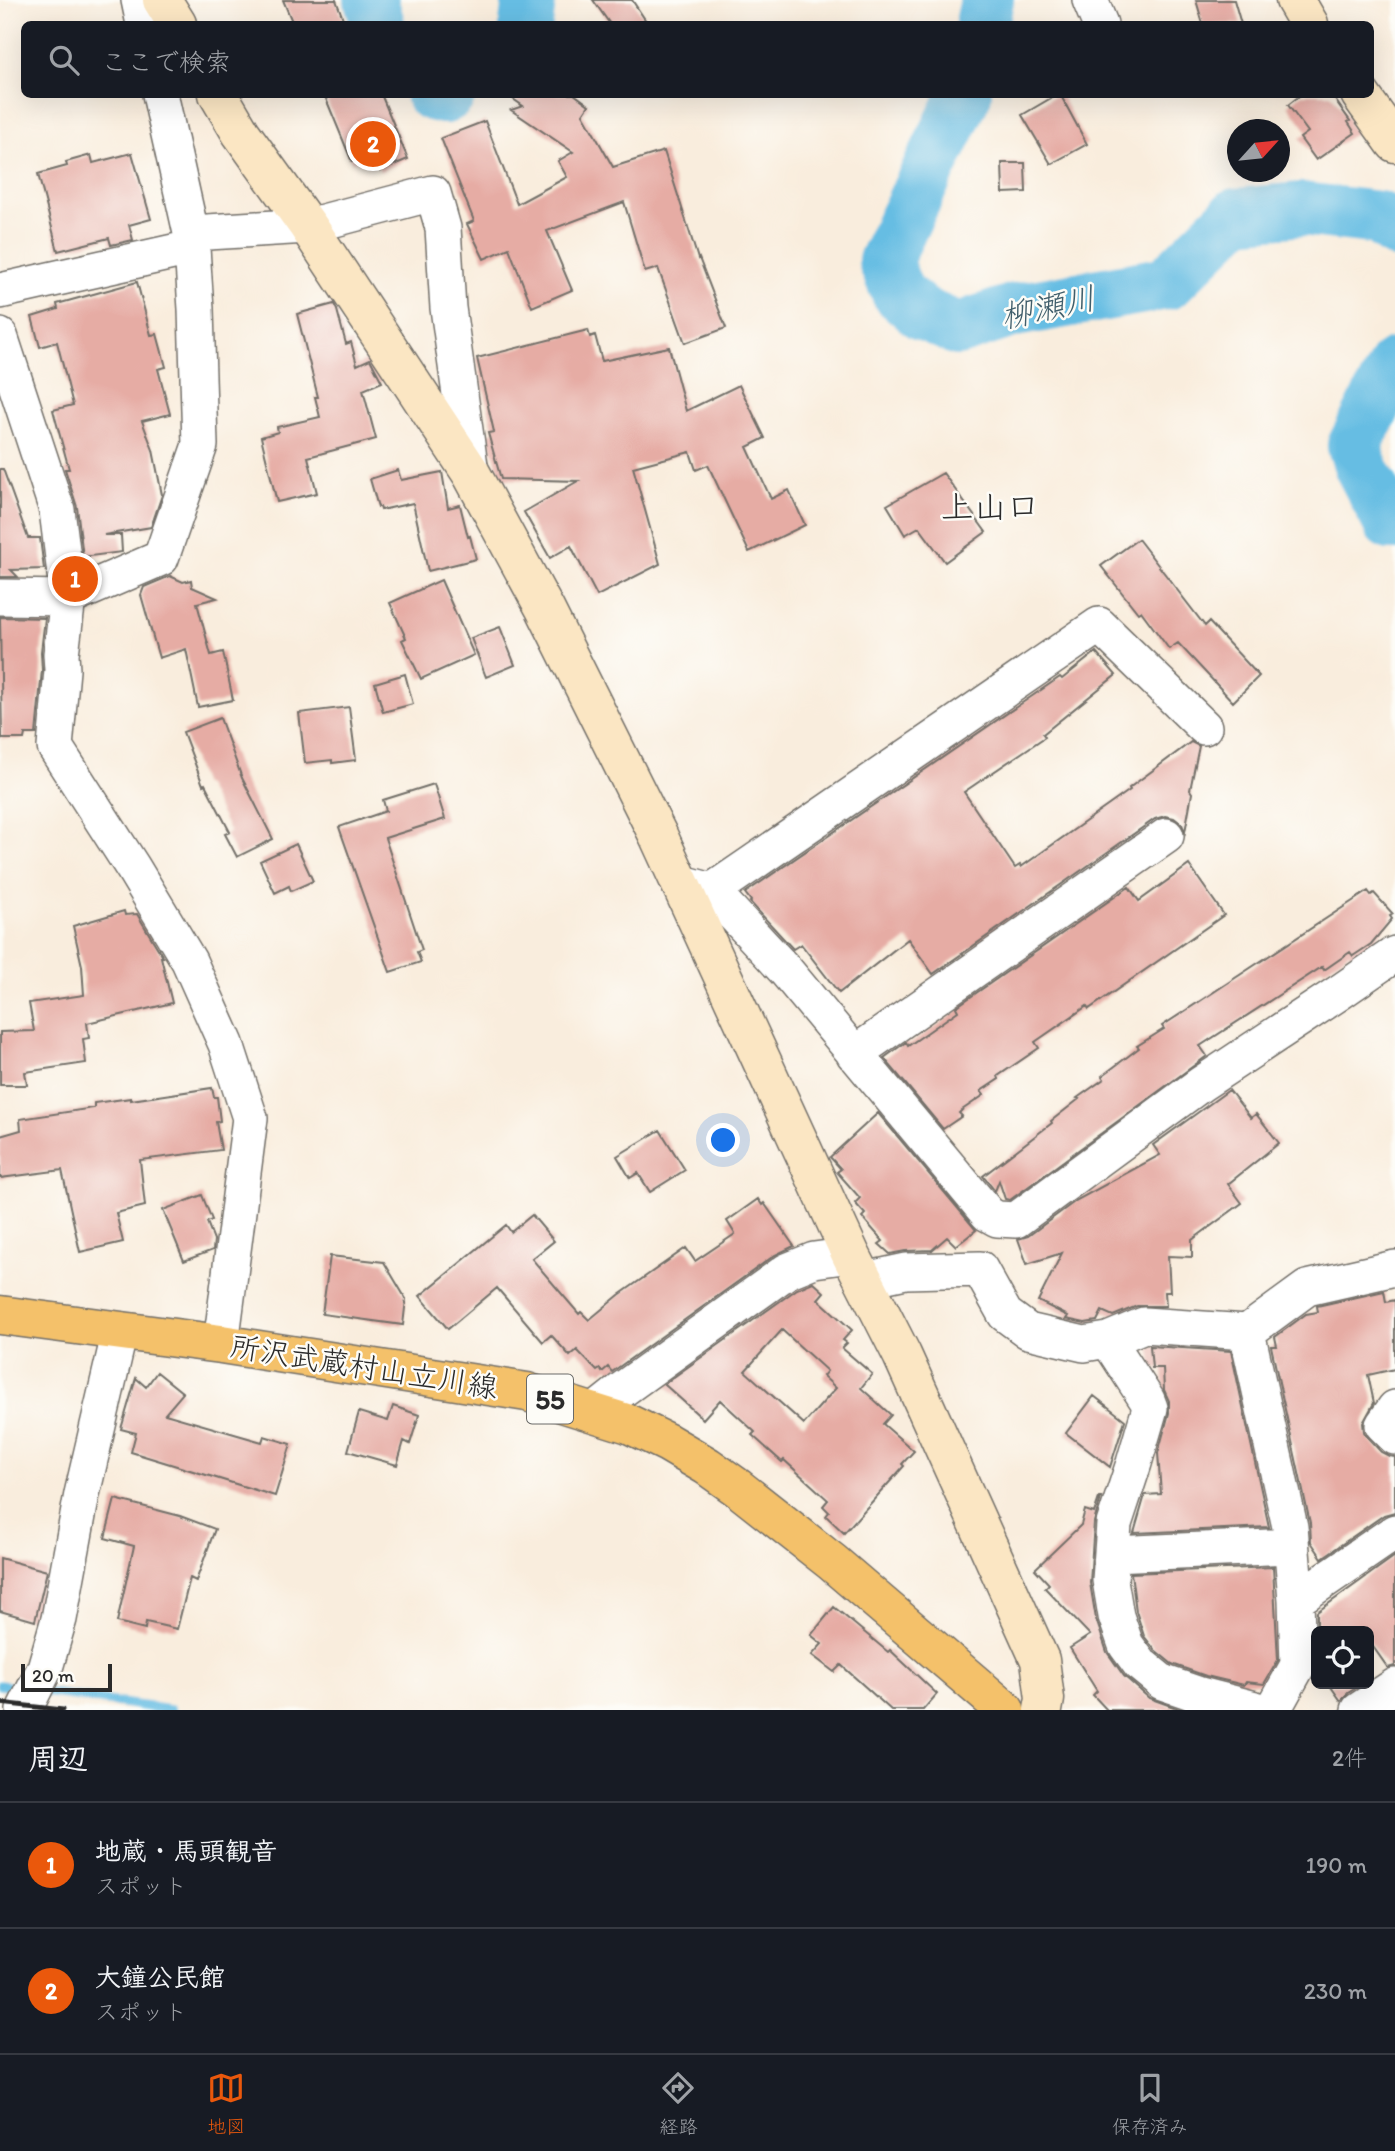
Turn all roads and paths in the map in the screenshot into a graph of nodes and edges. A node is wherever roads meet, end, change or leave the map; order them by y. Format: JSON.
{"nodes":[{"id":1,"x":139,"y":0,"type":"edge"},
{"id":2,"x":162,"y":0,"type":"edge"},
{"id":3,"x":1090,"y":0,"type":"edge"},
{"id":4,"x":1294,"y":0,"type":"edge"},
{"id":5,"x":143,"y":21,"type":"edge"},
{"id":6,"x":175,"y":21,"type":"edge"},
{"id":7,"x":1099,"y":21,"type":"edge"},
{"id":8,"x":1307,"y":21,"type":"edge"},
{"id":9,"x":161,"y":98,"type":"edge"},
{"id":10,"x":220,"y":98,"type":"edge"},
{"id":11,"x":1363,"y":98,"type":"edge"},
{"id":12,"x":1395,"y":143,"type":"edge"},
{"id":13,"x":308,"y":226,"type":"junction"},
{"id":14,"x":191,"y":241,"type":"junction"},
{"id":15,"x":0,"y":291,"type":"edge"},
{"id":16,"x":0,"y":336,"type":"edge"},
{"id":17,"x":471,"y":473,"type":"junction"},
{"id":18,"x":0,"y":597,"type":"edge"},
{"id":19,"x":68,"y":598,"type":"junction"},
{"id":20,"x":1204,"y":727,"type":"dead end"},
{"id":21,"x":1166,"y":836,"type":"dead end"},
{"id":22,"x":696,"y":887,"type":"junction"},
{"id":23,"x":1395,"y":954,"type":"edge"},
{"id":24,"x":854,"y":1054,"type":"junction"},
{"id":25,"x":997,"y":1219,"type":"junction"},
{"id":26,"x":858,"y":1268,"type":"junction"},
{"id":27,"x":1395,"y":1268,"type":"edge"},
{"id":28,"x":980,"y":1269,"type":"junction"},
{"id":29,"x":0,"y":1315,"type":"edge"},
{"id":30,"x":120,"y":1331,"type":"junction"},
{"id":31,"x":1247,"y":1332,"type":"junction"},
{"id":32,"x":1108,"y":1340,"type":"junction"},
{"id":33,"x":221,"y":1344,"type":"junction"},
{"id":34,"x":1395,"y":1408,"type":"edge"},
{"id":35,"x":594,"y":1412,"type":"junction"},
{"id":36,"x":1395,"y":1437,"type":"edge"},
{"id":37,"x":1395,"y":1532,"type":"edge"},
{"id":38,"x":1291,"y":1546,"type":"junction"},
{"id":39,"x":1113,"y":1554,"type":"junction"},
{"id":40,"x":1296,"y":1600,"type":"junction"},
{"id":41,"x":1395,"y":1686,"type":"edge"},
{"id":42,"x":24,"y":1710,"type":"edge"},
{"id":43,"x":1005,"y":1710,"type":"edge"},
{"id":44,"x":1043,"y":1710,"type":"edge"},
{"id":45,"x":1259,"y":1710,"type":"edge"},
{"id":46,"x":1273,"y":1710,"type":"edge"},
{"id":47,"x":1359,"y":1710,"type":"edge"}],
"edges":[{"from":1,"to":5,"type":"street"},
{"from":2,"to":6,"type":"street"},
{"from":3,"to":7,"type":"street"},
{"from":4,"to":8,"type":"street"},
{"from":9,"to":14,"type":"street"},
{"from":10,"to":13,"type":"street"},
{"from":11,"to":12,"type":"street"},
{"from":13,"to":14,"type":"street"},
{"from":13,"to":17,"type":"street"},
{"from":13,"to":17,"type":"street"},
{"from":14,"to":15,"type":"street"},
{"from":14,"to":19,"type":"street"},
{"from":16,"to":19,"type":"street"},
{"from":17,"to":22,"type":"street"},
{"from":18,"to":19,"type":"street"},
{"from":19,"to":33,"type":"street"},
{"from":20,"to":22,"type":"street"},
{"from":21,"to":24,"type":"street"},
{"from":22,"to":24,"type":"street"},
{"from":22,"to":26,"type":"street"},
{"from":23,"to":25,"type":"street"},
{"from":24,"to":25,"type":"street"},
{"from":25,"to":28,"type":"street"},
{"from":26,"to":28,"type":"street"},
{"from":26,"to":35,"type":"street"},
{"from":26,"to":44,"type":"street"},
{"from":27,"to":31,"type":"street"},
{"from":28,"to":32,"type":"street"},
{"from":29,"to":30,"type":"main road","name":"所沢武蔵村山立川線","number":"55"},
{"from":30,"to":33,"type":"main road","name":"所沢武蔵村山立川線","number":"55"},
{"from":30,"to":42,"type":"street"},
{"from":31,"to":32,"type":"street"},
{"from":31,"to":38,"type":"street"},
{"from":32,"to":39,"type":"street"},
{"from":33,"to":35,"type":"main road","name":"所沢武蔵村山立川線","number":"55"},
{"from":34,"to":36,"type":"street"},
{"from":35,"to":43,"type":"main road","name":"所沢武蔵村山立川線","number":"55"},
{"from":37,"to":40,"type":"street"},
{"from":38,"to":39,"type":"street"},
{"from":38,"to":40,"type":"street"},
{"from":39,"to":45,"type":"street"},
{"from":40,"to":46,"type":"street"},
{"from":41,"to":47,"type":"street"}]}
